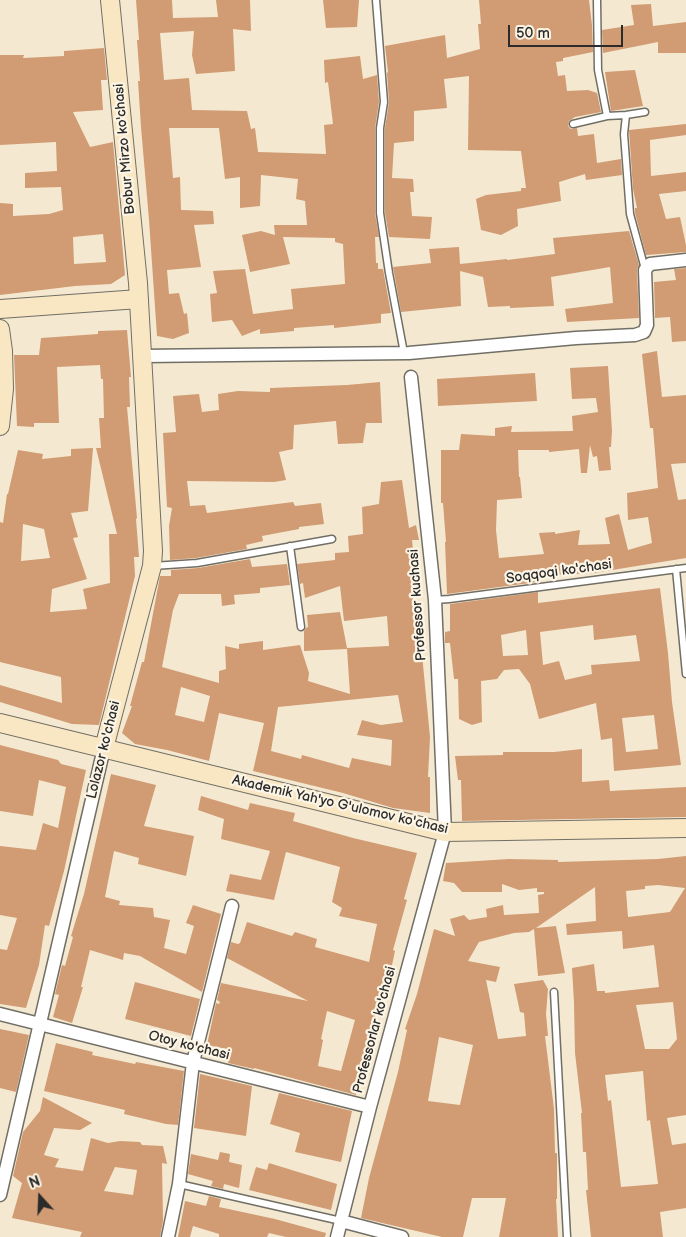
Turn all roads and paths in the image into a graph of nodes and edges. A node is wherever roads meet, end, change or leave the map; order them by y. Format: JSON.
{"nodes":[{"id":1,"x":110,"y":0,"type":"edge"},
{"id":2,"x":376,"y":0,"type":"edge"},
{"id":3,"x":597,"y":0,"type":"edge"},
{"id":4,"x":645,"y":112,"type":"dead end"},
{"id":5,"x":626,"y":115,"type":"junction"},
{"id":6,"x":607,"y":116,"type":"junction"},
{"id":7,"x":573,"y":124,"type":"dead end"},
{"id":8,"x":686,"y":260,"type":"edge"},
{"id":9,"x":645,"y":270,"type":"junction"},
{"id":10,"x":139,"y":299,"type":"junction"},
{"id":11,"x":0,"y":309,"type":"edge"},
{"id":12,"x":0,"y":329,"type":"edge"},
{"id":13,"x":404,"y":353,"type":"junction"},
{"id":14,"x":142,"y":356,"type":"junction"},
{"id":15,"x":412,"y":377,"type":"dead end"},
{"id":16,"x":0,"y":426,"type":"edge"},
{"id":17,"x":332,"y":539,"type":"dead end"},
{"id":18,"x":290,"y":546,"type":"junction"},
{"id":19,"x":152,"y":566,"type":"junction"},
{"id":20,"x":686,"y":568,"type":"edge"},
{"id":21,"x":676,"y":569,"type":"junction"},
{"id":22,"x":435,"y":600,"type":"junction"},
{"id":23,"x":301,"y":627,"type":"dead end"},
{"id":24,"x":686,"y":674,"type":"edge"},
{"id":25,"x":0,"y":723,"type":"edge"},
{"id":26,"x":104,"y":748,"type":"junction"},
{"id":27,"x":686,"y":828,"type":"edge"},
{"id":28,"x":445,"y":832,"type":"junction"},
{"id":29,"x":232,"y":906,"type":"dead end"},
{"id":30,"x":554,"y":992,"type":"dead end"},
{"id":31,"x":0,"y":1014,"type":"edge"},
{"id":32,"x":40,"y":1025,"type":"junction"},
{"id":33,"x":193,"y":1062,"type":"junction"},
{"id":34,"x":370,"y":1107,"type":"junction"},
{"id":35,"x":179,"y":1184,"type":"junction"},
{"id":36,"x":0,"y":1195,"type":"edge"},
{"id":37,"x":341,"y":1221,"type":"junction"},
{"id":38,"x":168,"y":1237,"type":"edge"},
{"id":39,"x":338,"y":1237,"type":"edge"},
{"id":40,"x":402,"y":1237,"type":"edge"},
{"id":41,"x":567,"y":1237,"type":"edge"}],
"edges":[{"from":1,"to":10,"type":"street","name":"Bobur Mirzo ko'chasi"},
{"from":2,"to":13,"type":"lane"},
{"from":3,"to":6,"type":"lane"},
{"from":4,"to":5,"type":"lane"},
{"from":5,"to":6,"type":"lane"},
{"from":5,"to":9,"type":"lane"},
{"from":6,"to":7,"type":"lane"},
{"from":8,"to":9,"type":"street"},
{"from":9,"to":13,"type":"street"},
{"from":10,"to":11,"type":"street"},
{"from":10,"to":14,"type":"street","name":"Lolazor ko'chasi"},
{"from":12,"to":16,"type":"street"},
{"from":13,"to":14,"type":"street"},
{"from":14,"to":19,"type":"street","name":"Lolazor ko'chasi"},
{"from":15,"to":22,"type":"street","name":"Professor kuchasi"},
{"from":17,"to":18,"type":"lane"},
{"from":18,"to":19,"type":"lane"},
{"from":18,"to":23,"type":"lane"},
{"from":19,"to":26,"type":"street","name":"Lolazor ko'chasi"},
{"from":20,"to":21,"type":"lane","name":"Soqqoqi ko'chasi"},
{"from":21,"to":22,"type":"lane","name":"Soqqoqi ko'chasi"},
{"from":21,"to":24,"type":"lane"},
{"from":22,"to":28,"type":"street","name":"Professor kuchasi"},
{"from":25,"to":26,"type":"street","name":"Akademik Yah'yo G'ulomov ko'chasi"},
{"from":26,"to":28,"type":"street","name":"Akademik Yah'yo G'ulomov ko'chasi"},
{"from":26,"to":32,"type":"street","name":"Lolazor ko'chasi"},
{"from":27,"to":28,"type":"street","name":"Akademik Yah'yo G'ulomov ko'chasi"},
{"from":28,"to":34,"type":"street","name":"Professorlar ko'chasi"},
{"from":29,"to":33,"type":"street"},
{"from":30,"to":41,"type":"lane"},
{"from":31,"to":32,"type":"street","name":"Otoy ko'chasi"},
{"from":32,"to":33,"type":"street","name":"Otoy ko'chasi"},
{"from":32,"to":36,"type":"street","name":"Lolazor ko'chasi"},
{"from":33,"to":34,"type":"street","name":"Otoy ko'chasi"},
{"from":33,"to":35,"type":"street"},
{"from":34,"to":37,"type":"street","name":"Professorlar ko'chasi"},
{"from":35,"to":37,"type":"lane"},
{"from":35,"to":38,"type":"street"},
{"from":37,"to":39,"type":"street","name":"Professorlar ko'chasi"},
{"from":37,"to":40,"type":"street"}]}
